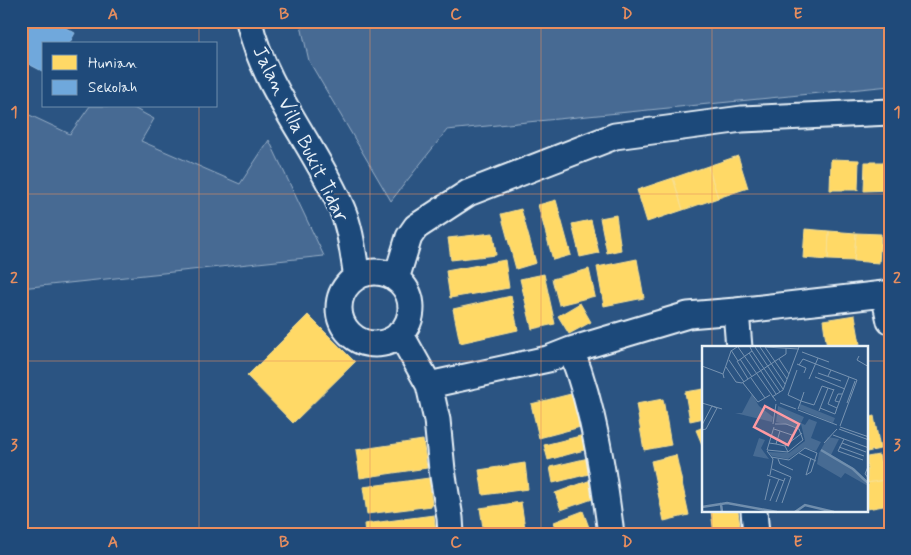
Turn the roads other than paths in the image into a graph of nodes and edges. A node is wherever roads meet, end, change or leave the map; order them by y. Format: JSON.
{"nodes":[{"id":1,"x":249,"y":21,"type":"edge"},
{"id":2,"x":890,"y":112,"type":"edge"},
{"id":3,"x":396,"y":278,"type":"junction"},
{"id":4,"x":345,"y":284,"type":"junction"},
{"id":5,"x":887,"y":294,"type":"edge"},
{"id":6,"x":736,"y":311,"type":"junction"},
{"id":7,"x":890,"y":321,"type":"edge"},
{"id":8,"x":400,"y":333,"type":"junction"},
{"id":9,"x":739,"y":346,"type":"edge"},
{"id":10,"x":571,"y":350,"type":"junction"},
{"id":11,"x":429,"y":384,"type":"junction"},
{"id":12,"x":754,"y":512,"type":"edge"},
{"id":13,"x":451,"y":534,"type":"edge"},
{"id":14,"x":611,"y":534,"type":"edge"},
{"id":15,"x":756,"y":534,"type":"edge"}],
"edges":[{"from":1,"to":4,"type":"street","name":"Jalan Villa Bukit Tidar"},
{"from":2,"to":3,"type":"street"},
{"from":3,"to":4,"type":"street"},
{"from":3,"to":8,"type":"street"},
{"from":4,"to":8,"type":"street"},
{"from":5,"to":6,"type":"street"},
{"from":5,"to":7,"type":"street"},
{"from":6,"to":9,"type":"street"},
{"from":6,"to":10,"type":"street"},
{"from":8,"to":11,"type":"street"},
{"from":10,"to":11,"type":"street"},
{"from":10,"to":14,"type":"street"},
{"from":11,"to":13,"type":"street"},
{"from":12,"to":15,"type":"street"}]}
